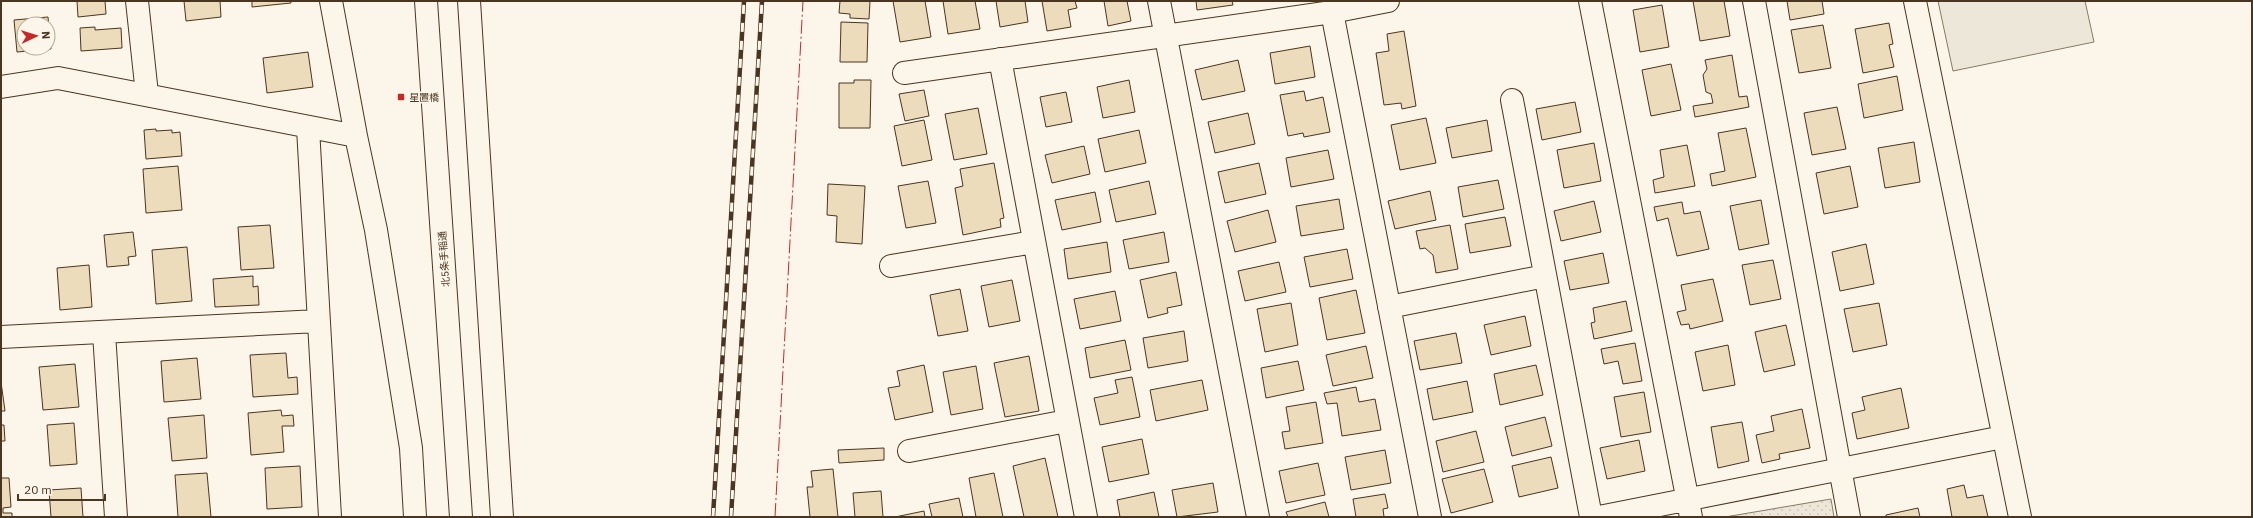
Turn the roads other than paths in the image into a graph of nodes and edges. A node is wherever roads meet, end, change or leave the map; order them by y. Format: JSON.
{"nodes":[{"id":1,"x":137,"y":1,"type":"edge"},
{"id":2,"x":331,"y":1,"type":"edge"},
{"id":3,"x":426,"y":1,"type":"edge"},
{"id":4,"x":469,"y":1,"type":"edge"},
{"id":5,"x":1159,"y":1,"type":"edge"},
{"id":6,"x":1388,"y":1,"type":"edge"},
{"id":7,"x":1590,"y":1,"type":"edge"},
{"id":8,"x":1754,"y":1,"type":"edge"},
{"id":9,"x":1915,"y":1,"type":"edge"},
{"id":10,"x":1332,"y":12,"type":"junction"},
{"id":11,"x":1166,"y":35,"type":"junction"},
{"id":12,"x":1000,"y":59,"type":"junction"},
{"id":13,"x":904,"y":73,"type":"dead end"},
{"id":14,"x":1,"y":87,"type":"edge"},
{"id":15,"x":147,"y":94,"type":"junction"},
{"id":16,"x":1512,"y":100,"type":"dead end"},
{"id":17,"x":308,"y":128,"type":"junction"},
{"id":18,"x":356,"y":136,"type":"junction"},
{"id":19,"x":1034,"y":242,"type":"junction"},
{"id":20,"x":891,"y":266,"type":"dead end"},
{"id":21,"x":1546,"y":276,"type":"junction"},
{"id":22,"x":1389,"y":307,"type":"junction"},
{"id":23,"x":318,"y":321,"type":"junction"},
{"id":24,"x":104,"y":333,"type":"junction"},
{"id":25,"x":1,"y":337,"type":"edge"},
{"id":26,"x":1067,"y":420,"type":"junction"},
{"id":27,"x":2003,"y":437,"type":"junction"},
{"id":28,"x":909,"y":451,"type":"dead end"},
{"id":29,"x":1840,"y":470,"type":"junction"},
{"id":30,"x":1689,"y":508,"type":"edge"},
{"id":31,"x":116,"y":517,"type":"edge"},
{"id":32,"x":330,"y":517,"type":"edge"},
{"id":33,"x":415,"y":517,"type":"edge"},
{"id":34,"x":461,"y":517,"type":"edge"},
{"id":35,"x":502,"y":517,"type":"edge"},
{"id":36,"x":1086,"y":517,"type":"edge"},
{"id":37,"x":1258,"y":517,"type":"edge"},
{"id":38,"x":1430,"y":517,"type":"edge"},
{"id":39,"x":1591,"y":517,"type":"edge"},
{"id":40,"x":1599,"y":517,"type":"edge"},
{"id":41,"x":1850,"y":517,"type":"edge"},
{"id":42,"x":2020,"y":517,"type":"edge"}],
"edges":[{"from":1,"to":15,"type":"main road"},
{"from":2,"to":18,"type":"main road"},
{"from":3,"to":34,"type":"main road","name":"北5条手稲通"},
{"from":4,"to":35,"type":"main road"},
{"from":5,"to":11,"type":"main road"},
{"from":6,"to":10,"type":"main road"},
{"from":7,"to":30,"type":"main road"},
{"from":8,"to":29,"type":"main road"},
{"from":9,"to":27,"type":"main road"},
{"from":10,"to":11,"type":"main road"},
{"from":10,"to":22,"type":"main road"},
{"from":11,"to":12,"type":"main road"},
{"from":11,"to":37,"type":"main road"},
{"from":12,"to":13,"type":"main road"},
{"from":12,"to":19,"type":"main road"},
{"from":14,"to":15,"type":"main road"},
{"from":15,"to":17,"type":"main road"},
{"from":16,"to":21,"type":"main road"},
{"from":17,"to":18,"type":"main road"},
{"from":17,"to":23,"type":"main road"},
{"from":18,"to":33,"type":"main road"},
{"from":19,"to":20,"type":"main road"},
{"from":19,"to":26,"type":"main road"},
{"from":21,"to":22,"type":"main road"},
{"from":21,"to":39,"type":"main road"},
{"from":22,"to":38,"type":"main road"},
{"from":23,"to":24,"type":"main road"},
{"from":23,"to":32,"type":"main road"},
{"from":24,"to":25,"type":"main road"},
{"from":24,"to":31,"type":"main road"},
{"from":26,"to":28,"type":"main road"},
{"from":26,"to":36,"type":"main road"},
{"from":27,"to":29,"type":"main road"},
{"from":27,"to":42,"type":"main road"},
{"from":29,"to":30,"type":"main road"},
{"from":29,"to":41,"type":"main road"},
{"from":30,"to":40,"type":"main road"}]}
